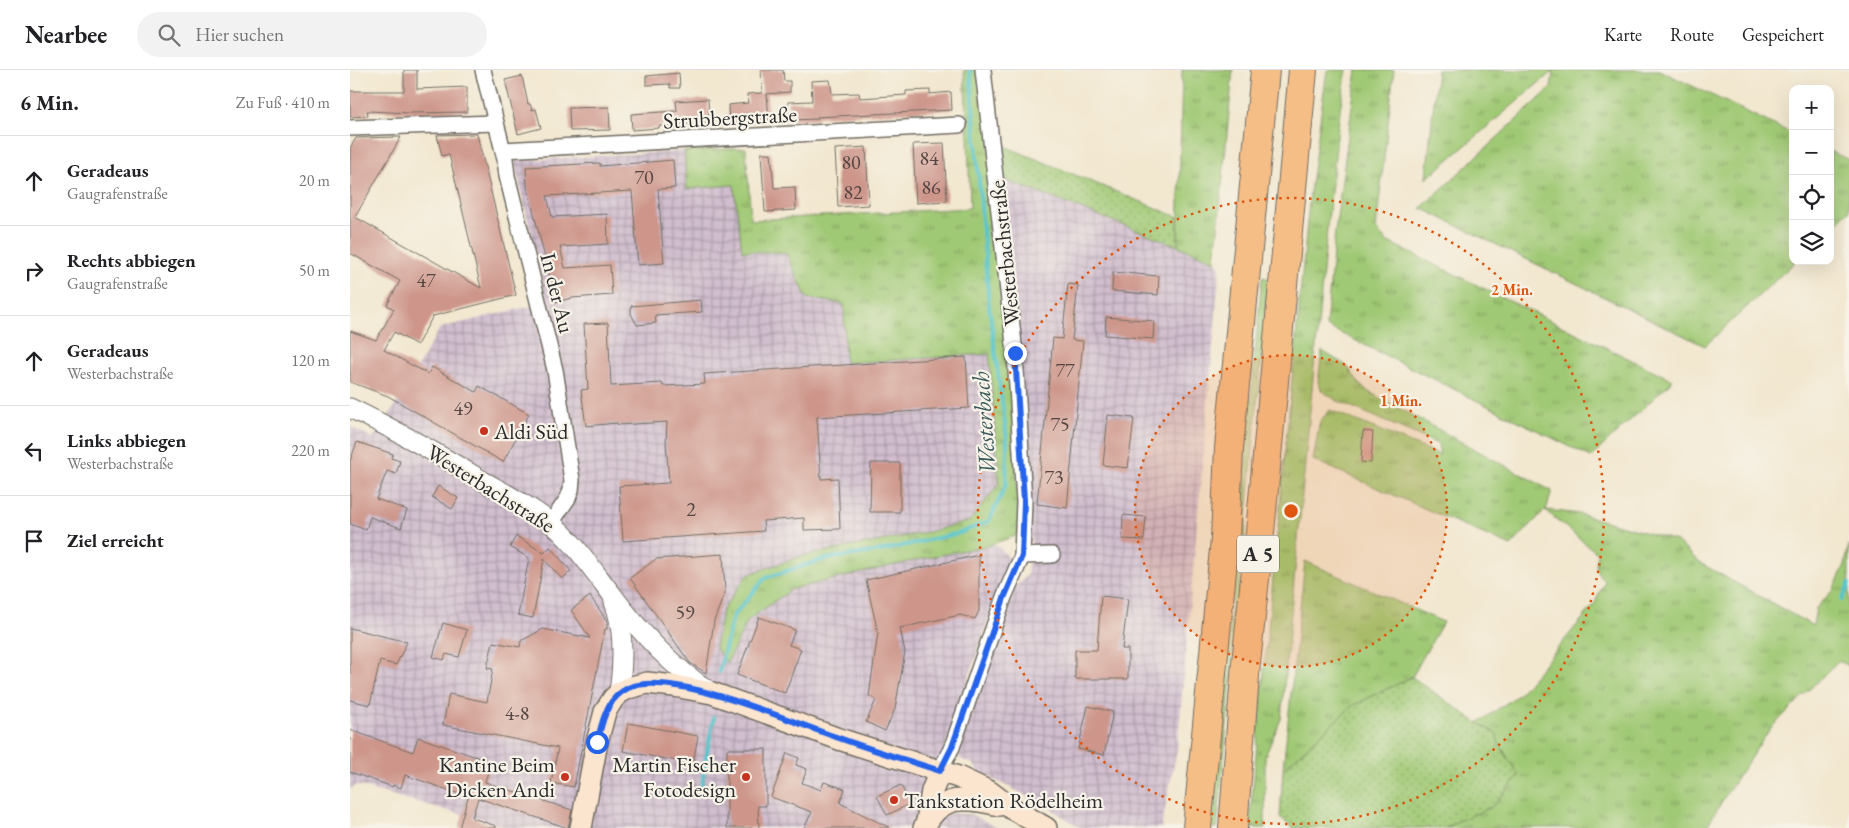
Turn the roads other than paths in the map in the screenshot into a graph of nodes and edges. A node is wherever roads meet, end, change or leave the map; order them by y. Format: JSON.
{"nodes":[{"id":1,"x":484,"y":70,"type":"edge"},
{"id":2,"x":983,"y":70,"type":"edge"},
{"id":3,"x":1265,"y":70,"type":"edge"},
{"id":4,"x":1304,"y":72,"type":"edge"},
{"id":5,"x":496,"y":124,"type":"junction"},
{"id":6,"x":959,"y":125,"type":"dead end"},
{"id":7,"x":350,"y":128,"type":"edge"},
{"id":8,"x":503,"y":150,"type":"junction"},
{"id":9,"x":350,"y":408,"type":"edge"},
{"id":10,"x":551,"y":523,"type":"junction"},
{"id":11,"x":1052,"y":555,"type":"dead end"},
{"id":12,"x":1022,"y":556,"type":"junction"},
{"id":13,"x":611,"y":594,"type":"junction"},
{"id":14,"x":619,"y":693,"type":"junction"},
{"id":15,"x":712,"y":693,"type":"junction"},
{"id":16,"x":940,"y":771,"type":"junction"},
{"id":17,"x":1011,"y":808,"type":"junction"},
{"id":18,"x":926,"y":824,"type":"edge"},
{"id":19,"x":581,"y":828,"type":"edge"},
{"id":20,"x":1046,"y":828,"type":"edge"},
{"id":21,"x":1198,"y":828,"type":"edge"},
{"id":22,"x":1233,"y":828,"type":"edge"}],
"edges":[{"from":1,"to":5,"type":"street","name":"In der Au"},
{"from":2,"to":12,"type":"street","name":"Westerbachstraße"},
{"from":3,"to":21,"type":"highway","number":"A 5"},
{"from":4,"to":22,"type":"highway","number":"A 5"},
{"from":5,"to":7,"type":"street"},
{"from":5,"to":8,"type":"street","name":"In der Au"},
{"from":6,"to":8,"type":"street","name":"Strubbergstraße"},
{"from":8,"to":10,"type":"street","name":"In der Au"},
{"from":9,"to":10,"type":"street","name":"Westerbachstraße"},
{"from":10,"to":13,"type":"street","name":"Westerbachstraße"},
{"from":11,"to":12,"type":"street"},
{"from":12,"to":16,"type":"street","name":"Westerbachstraße"},
{"from":13,"to":14,"type":"street","name":"Westerbachstraße"},
{"from":13,"to":15,"type":"street","name":"Westerbachstraße"},
{"from":14,"to":15,"type":"main road"},
{"from":14,"to":19,"type":"main road"},
{"from":15,"to":16,"type":"main road","name":"Westerbachstraße"},
{"from":16,"to":17,"type":"main road","name":"Westerbachstraße"},
{"from":16,"to":18,"type":"main road"},
{"from":17,"to":18,"type":"main road"},
{"from":17,"to":20,"type":"main road","name":"Westerbachstraße"}]}
